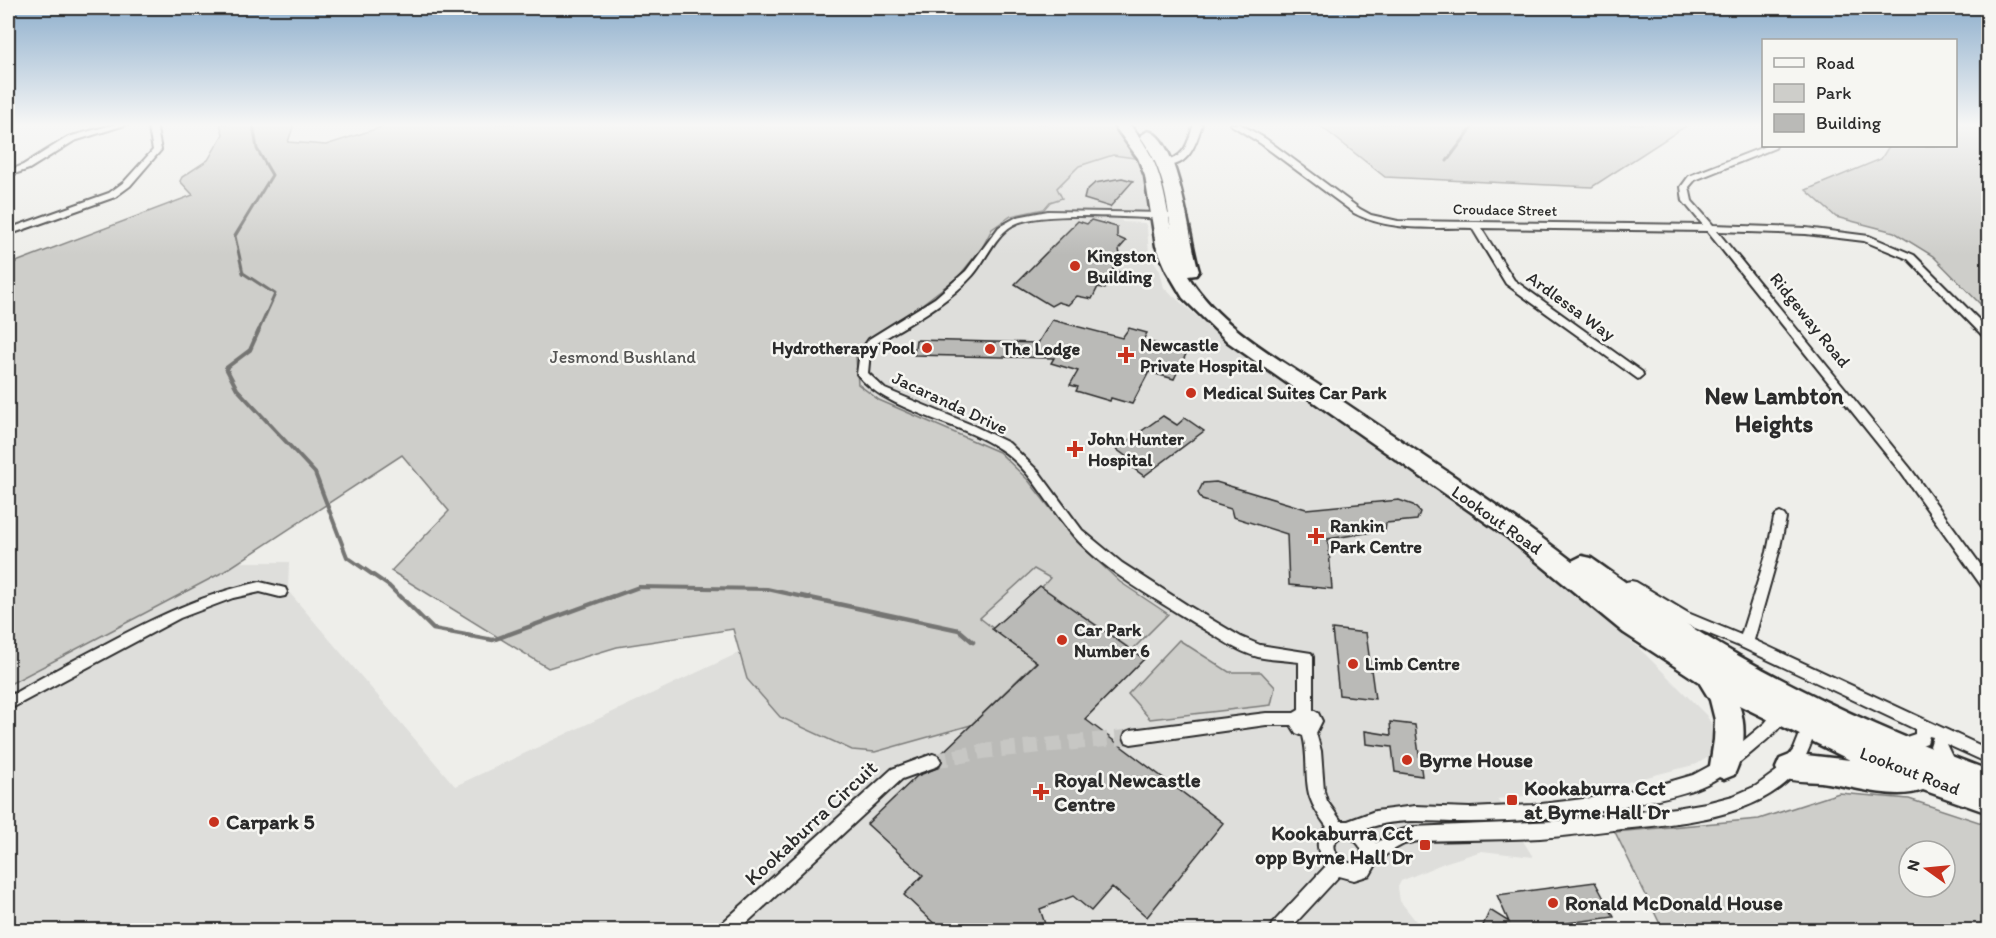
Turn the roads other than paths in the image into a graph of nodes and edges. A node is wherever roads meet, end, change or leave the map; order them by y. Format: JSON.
{"nodes":[{"id":1,"x":22,"y":168,"type":"edge"},
{"id":2,"x":142,"y":168,"type":"edge"},
{"id":3,"x":1150,"y":168,"type":"edge"},
{"id":4,"x":1166,"y":168,"type":"edge"},
{"id":5,"x":1300,"y":168,"type":"edge"},
{"id":6,"x":1714,"y":168,"type":"edge"},
{"id":7,"x":8,"y":174,"type":"edge"},
{"id":8,"x":1169,"y":216,"type":"junction"},
{"id":9,"x":1475,"y":225,"type":"junction"},
{"id":10,"x":1710,"y":228,"type":"junction"},
{"id":11,"x":8,"y":232,"type":"edge"},
{"id":12,"x":1989,"y":335,"type":"edge"},
{"id":13,"x":1638,"y":375,"type":"dead end"},
{"id":14,"x":1780,"y":518,"type":"dead end"},
{"id":15,"x":1989,"y":584,"type":"edge"},
{"id":16,"x":1631,"y":586,"type":"dead end"},
{"id":17,"x":280,"y":592,"type":"dead end"},
{"id":18,"x":1746,"y":643,"type":"junction"},
{"id":19,"x":1708,"y":675,"type":"junction"},
{"id":20,"x":8,"y":704,"type":"edge"},
{"id":21,"x":1785,"y":706,"type":"junction"},
{"id":22,"x":1812,"y":719,"type":"junction"},
{"id":23,"x":1303,"y":721,"type":"junction"},
{"id":24,"x":1922,"y":726,"type":"junction"},
{"id":25,"x":1941,"y":734,"type":"junction"},
{"id":26,"x":1131,"y":737,"type":"tunnel mouth"},
{"id":27,"x":1898,"y":747,"type":"junction"},
{"id":28,"x":1989,"y":756,"type":"edge"},
{"id":29,"x":933,"y":761,"type":"tunnel mouth"},
{"id":30,"x":1725,"y":766,"type":"junction"},
{"id":31,"x":1790,"y":768,"type":"junction"},
{"id":32,"x":1942,"y":775,"type":"junction"},
{"id":33,"x":1989,"y":783,"type":"edge"},
{"id":34,"x":1989,"y":800,"type":"edge"},
{"id":35,"x":1343,"y":829,"type":"junction"},
{"id":36,"x":1371,"y":857,"type":"junction"},
{"id":37,"x":1337,"y":866,"type":"junction"},
{"id":38,"x":727,"y":930,"type":"edge"},
{"id":39,"x":1278,"y":930,"type":"edge"}],
"edges":[{"from":1,"to":7,"type":"street"},
{"from":2,"to":11,"type":"street"},
{"from":3,"to":8,"type":"highway","name":"Lookout Road"},
{"from":4,"to":8,"type":"highway","name":"Lookout Road"},
{"from":5,"to":9,"type":"street","name":"Croudace Street"},
{"from":6,"to":10,"type":"street","name":"Ridgeway Road"},
{"from":8,"to":19,"type":"highway","name":"Lookout Road"},
{"from":8,"to":21,"type":"highway","name":"Lookout Road"},
{"from":8,"to":23,"type":"street","name":"Jacaranda Drive"},
{"from":9,"to":10,"type":"street","name":"Croudace Street"},
{"from":9,"to":13,"type":"street","name":"Ardlessa Way"},
{"from":10,"to":12,"type":"street","name":"Croudace Street"},
{"from":10,"to":15,"type":"street","name":"Ridgeway Road"},
{"from":14,"to":18,"type":"street"},
{"from":16,"to":18,"type":"street"},
{"from":17,"to":20,"type":"street"},
{"from":18,"to":24,"type":"street"},
{"from":19,"to":21,"type":"highway","name":"Lookout Road"},
{"from":19,"to":30,"type":"highway"},
{"from":21,"to":22,"type":"highway","name":"Lookout Road"},
{"from":21,"to":30,"type":"street"},
{"from":22,"to":27,"type":"highway","name":"Lookout Road"},
{"from":22,"to":31,"type":"street"},
{"from":22,"to":32,"type":"highway","name":"Lookout Road"},
{"from":23,"to":26,"type":"street"},
{"from":23,"to":35,"type":"street"},
{"from":24,"to":25,"type":"street"},
{"from":24,"to":27,"type":"street","name":"Lookout Road"},
{"from":25,"to":28,"type":"street"},
{"from":25,"to":32,"type":"street","name":"Lookout Road"},
{"from":27,"to":32,"type":"highway","name":"Lookout Road"},
{"from":29,"to":38,"type":"street","name":"Kookaburra Circuit"},
{"from":30,"to":35,"type":"street"},
{"from":31,"to":32,"type":"highway"},
{"from":31,"to":36,"type":"street"},
{"from":32,"to":33,"type":"highway","name":"Lookout Road"},
{"from":32,"to":34,"type":"highway","name":"Lookout Road"},
{"from":35,"to":36,"type":"street"},
{"from":35,"to":37,"type":"street"},
{"from":36,"to":37,"type":"street"},
{"from":37,"to":39,"type":"street"}]}
